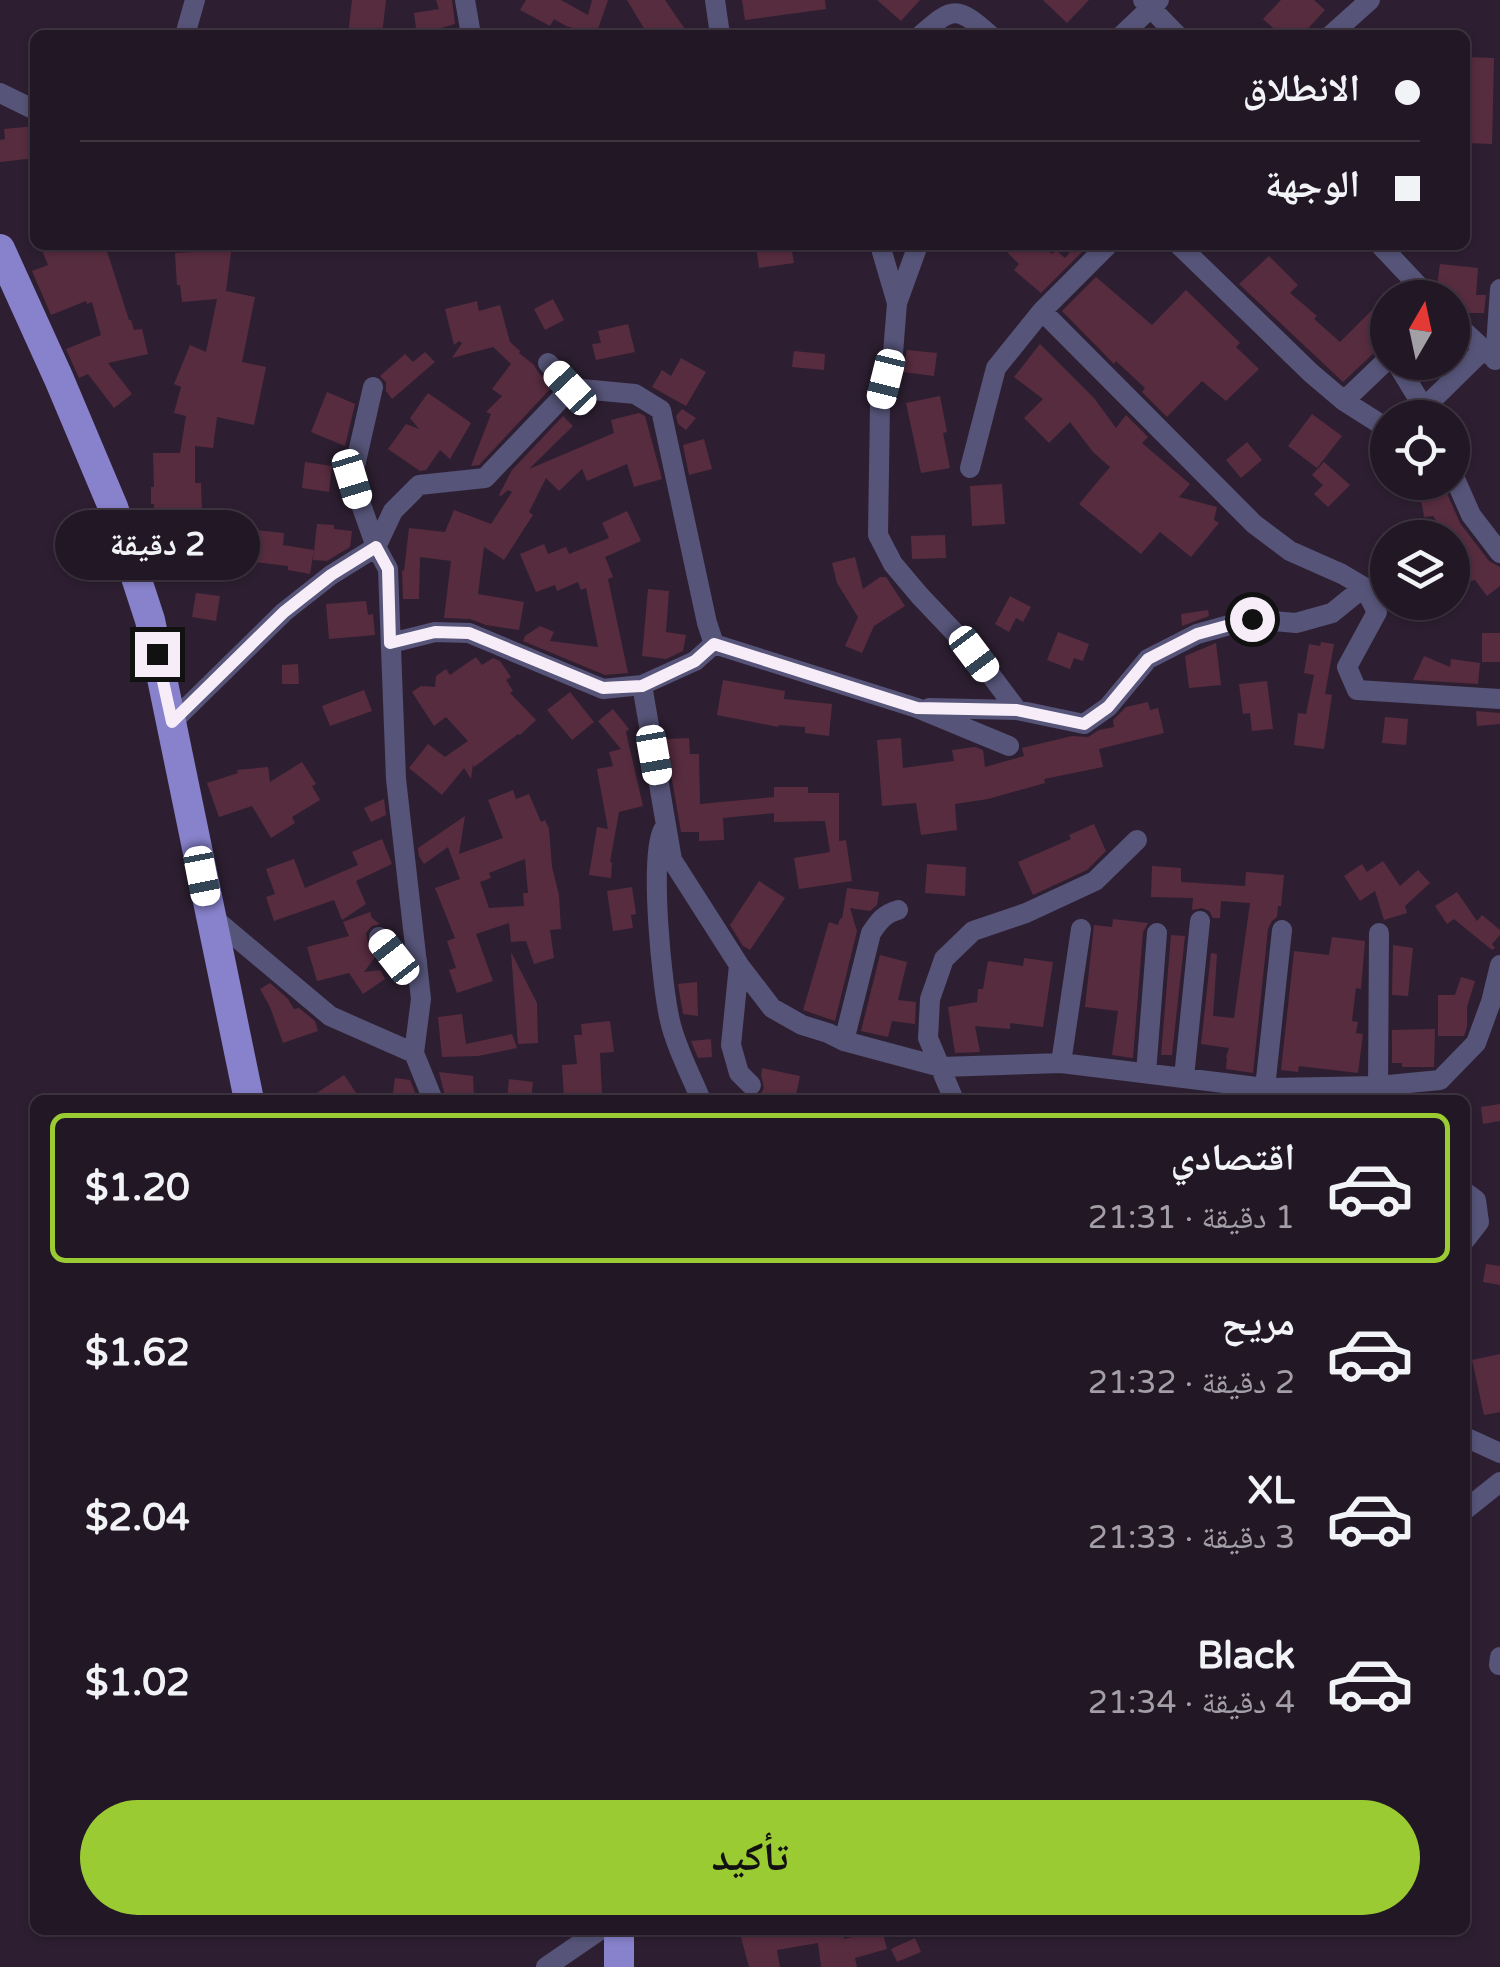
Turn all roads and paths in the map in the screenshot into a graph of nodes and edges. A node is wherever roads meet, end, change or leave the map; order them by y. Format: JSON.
{"nodes":[{"id":1,"x":195,"y":0,"type":"edge"},
{"id":2,"x":465,"y":0,"type":"edge"},
{"id":3,"x":715,"y":0,"type":"edge"},
{"id":4,"x":1370,"y":0,"type":"edge"},
{"id":5,"x":1150,"y":3,"type":"edge"},
{"id":6,"x":186,"y":30,"type":"edge"},
{"id":7,"x":470,"y":30,"type":"edge"},
{"id":8,"x":719,"y":30,"type":"edge"},
{"id":9,"x":926,"y":30,"type":"edge"},
{"id":10,"x":984,"y":30,"type":"edge"},
{"id":11,"x":1126,"y":30,"type":"edge"},
{"id":12,"x":1173,"y":30,"type":"edge"},
{"id":13,"x":1337,"y":30,"type":"edge"},
{"id":14,"x":0,"y":93,"type":"edge"},
{"id":15,"x":30,"y":108,"type":"edge"},
{"id":16,"x":0,"y":250,"type":"edge"},
{"id":17,"x":881,"y":250,"type":"edge"},
{"id":18,"x":916,"y":250,"type":"edge"},
{"id":19,"x":1103,"y":250,"type":"edge"},
{"id":20,"x":1185,"y":250,"type":"edge"},
{"id":21,"x":1385,"y":250,"type":"edge"},
{"id":22,"x":1413,"y":280,"type":"edge"},
{"id":23,"x":1500,"y":290,"type":"edge"},
{"id":24,"x":897,"y":303,"type":"junction"},
{"id":25,"x":1042,"y":311,"type":"junction"},
{"id":26,"x":1470,"y":337,"type":"edge"},
{"id":27,"x":1493,"y":358,"type":"edge"},
{"id":28,"x":548,"y":363,"type":"dead end"},
{"id":29,"x":1370,"y":376,"type":"edge"},
{"id":30,"x":373,"y":387,"type":"dead end"},
{"id":31,"x":570,"y":388,"type":"junction"},
{"id":32,"x":1440,"y":400,"type":"edge"},
{"id":33,"x":1344,"y":401,"type":"junction"},
{"id":34,"x":1370,"y":418,"type":"edge"},
{"id":35,"x":970,"y":468,"type":"dead end"},
{"id":36,"x":1465,"y":500,"type":"edge"},
{"id":37,"x":376,"y":547,"type":"junction"},
{"id":38,"x":1500,"y":554,"type":"edge"},
{"id":39,"x":1364,"y":588,"type":"junction"},
{"id":40,"x":390,"y":643,"type":"junction"},
{"id":41,"x":714,"y":644,"type":"junction"},
{"id":42,"x":642,"y":686,"type":"junction"},
{"id":43,"x":1500,"y":699,"type":"edge"},
{"id":44,"x":917,"y":708,"type":"junction"},
{"id":45,"x":1017,"y":710,"type":"junction"},
{"id":46,"x":172,"y":722,"type":"junction"},
{"id":47,"x":1009,"y":746,"type":"dead end"},
{"id":48,"x":666,"y":825,"type":"junction"},
{"id":49,"x":1137,"y":840,"type":"dead end"},
{"id":50,"x":898,"y":910,"type":"dead end"},
{"id":51,"x":210,"y":914,"type":"junction"},
{"id":52,"x":1200,"y":921,"type":"dead end"},
{"id":53,"x":1081,"y":929,"type":"dead end"},
{"id":54,"x":1282,"y":930,"type":"dead end"},
{"id":55,"x":1156,"y":933,"type":"dead end"},
{"id":56,"x":1379,"y":933,"type":"dead end"},
{"id":57,"x":379,"y":938,"type":"dead end"},
{"id":58,"x":417,"y":960,"type":"junction"},
{"id":59,"x":739,"y":965,"type":"junction"},
{"id":60,"x":1499,"y":974,"type":"edge"},
{"id":61,"x":844,"y":1041,"type":"junction"},
{"id":62,"x":414,"y":1053,"type":"junction"},
{"id":63,"x":1061,"y":1063,"type":"junction"},
{"id":64,"x":942,"y":1067,"type":"junction"},
{"id":65,"x":1146,"y":1073,"type":"junction"},
{"id":66,"x":1184,"y":1078,"type":"junction"},
{"id":67,"x":751,"y":1085,"type":"dead end"},
{"id":68,"x":1265,"y":1088,"type":"junction"},
{"id":69,"x":1380,"y":1093,"type":"edge"},
{"id":70,"x":248,"y":1095,"type":"edge"},
{"id":71,"x":430,"y":1095,"type":"edge"},
{"id":72,"x":699,"y":1095,"type":"edge"},
{"id":73,"x":952,"y":1095,"type":"edge"},
{"id":74,"x":1470,"y":1196,"type":"edge"},
{"id":75,"x":1470,"y":1234,"type":"edge"},
{"id":76,"x":1470,"y":1439,"type":"edge"},
{"id":77,"x":1500,"y":1453,"type":"edge"},
{"id":78,"x":1500,"y":1482,"type":"edge"},
{"id":79,"x":1470,"y":1506,"type":"edge"},
{"id":80,"x":1500,"y":1657,"type":"edge"},
{"id":81,"x":1499,"y":1665,"type":"edge"},
{"id":82,"x":593,"y":1935,"type":"edge"},
{"id":83,"x":619,"y":1935,"type":"edge"},
{"id":84,"x":546,"y":1967,"type":"edge"},
{"id":85,"x":620,"y":1967,"type":"edge"}],
"edges":[{"from":1,"to":6,"type":"street"},
{"from":2,"to":7,"type":"street"},
{"from":3,"to":8,"type":"street"},
{"from":4,"to":13,"type":"street"},
{"from":5,"to":11,"type":"street"},
{"from":5,"to":12,"type":"street"},
{"from":9,"to":10,"type":"street"},
{"from":14,"to":15,"type":"street"},
{"from":16,"to":46,"type":"main road"},
{"from":17,"to":24,"type":"street"},
{"from":18,"to":24,"type":"street"},
{"from":19,"to":25,"type":"street"},
{"from":20,"to":33,"type":"street"},
{"from":21,"to":22,"type":"street"},
{"from":23,"to":27,"type":"street"},
{"from":24,"to":45,"type":"street"},
{"from":25,"to":35,"type":"street"},
{"from":25,"to":39,"type":"street"},
{"from":26,"to":27,"type":"street"},
{"from":27,"to":32,"type":"street"},
{"from":28,"to":31,"type":"street"},
{"from":29,"to":33,"type":"street"},
{"from":30,"to":37,"type":"street"},
{"from":31,"to":37,"type":"street"},
{"from":31,"to":41,"type":"street"},
{"from":33,"to":34,"type":"street"},
{"from":36,"to":38,"type":"street"},
{"from":37,"to":40,"type":"street"},
{"from":37,"to":46,"type":"street"},
{"from":39,"to":43,"type":"street"},
{"from":39,"to":45,"type":"street"},
{"from":40,"to":42,"type":"street"},
{"from":40,"to":58,"type":"street"},
{"from":41,"to":42,"type":"street"},
{"from":41,"to":44,"type":"street"},
{"from":42,"to":48,"type":"street"},
{"from":44,"to":45,"type":"street"},
{"from":44,"to":47,"type":"street"},
{"from":46,"to":51,"type":"main road"},
{"from":48,"to":59,"type":"street"},
{"from":48,"to":72,"type":"street"},
{"from":49,"to":64,"type":"street"},
{"from":50,"to":61,"type":"street"},
{"from":51,"to":62,"type":"street"},
{"from":51,"to":70,"type":"main road"},
{"from":52,"to":66,"type":"street"},
{"from":53,"to":63,"type":"street"},
{"from":54,"to":68,"type":"street"},
{"from":55,"to":65,"type":"street"},
{"from":56,"to":69,"type":"street"},
{"from":57,"to":58,"type":"street"},
{"from":58,"to":62,"type":"street"},
{"from":59,"to":61,"type":"street"},
{"from":59,"to":67,"type":"street"},
{"from":60,"to":69,"type":"street"},
{"from":61,"to":64,"type":"street"},
{"from":62,"to":71,"type":"street"},
{"from":63,"to":64,"type":"street"},
{"from":63,"to":65,"type":"street"},
{"from":64,"to":73,"type":"street"},
{"from":65,"to":66,"type":"street"},
{"from":66,"to":68,"type":"street"},
{"from":68,"to":69,"type":"street"},
{"from":74,"to":75,"type":"street"},
{"from":76,"to":77,"type":"street"},
{"from":78,"to":79,"type":"street"},
{"from":80,"to":81,"type":"street"},
{"from":82,"to":84,"type":"street"},
{"from":83,"to":85,"type":"main road"}]}
